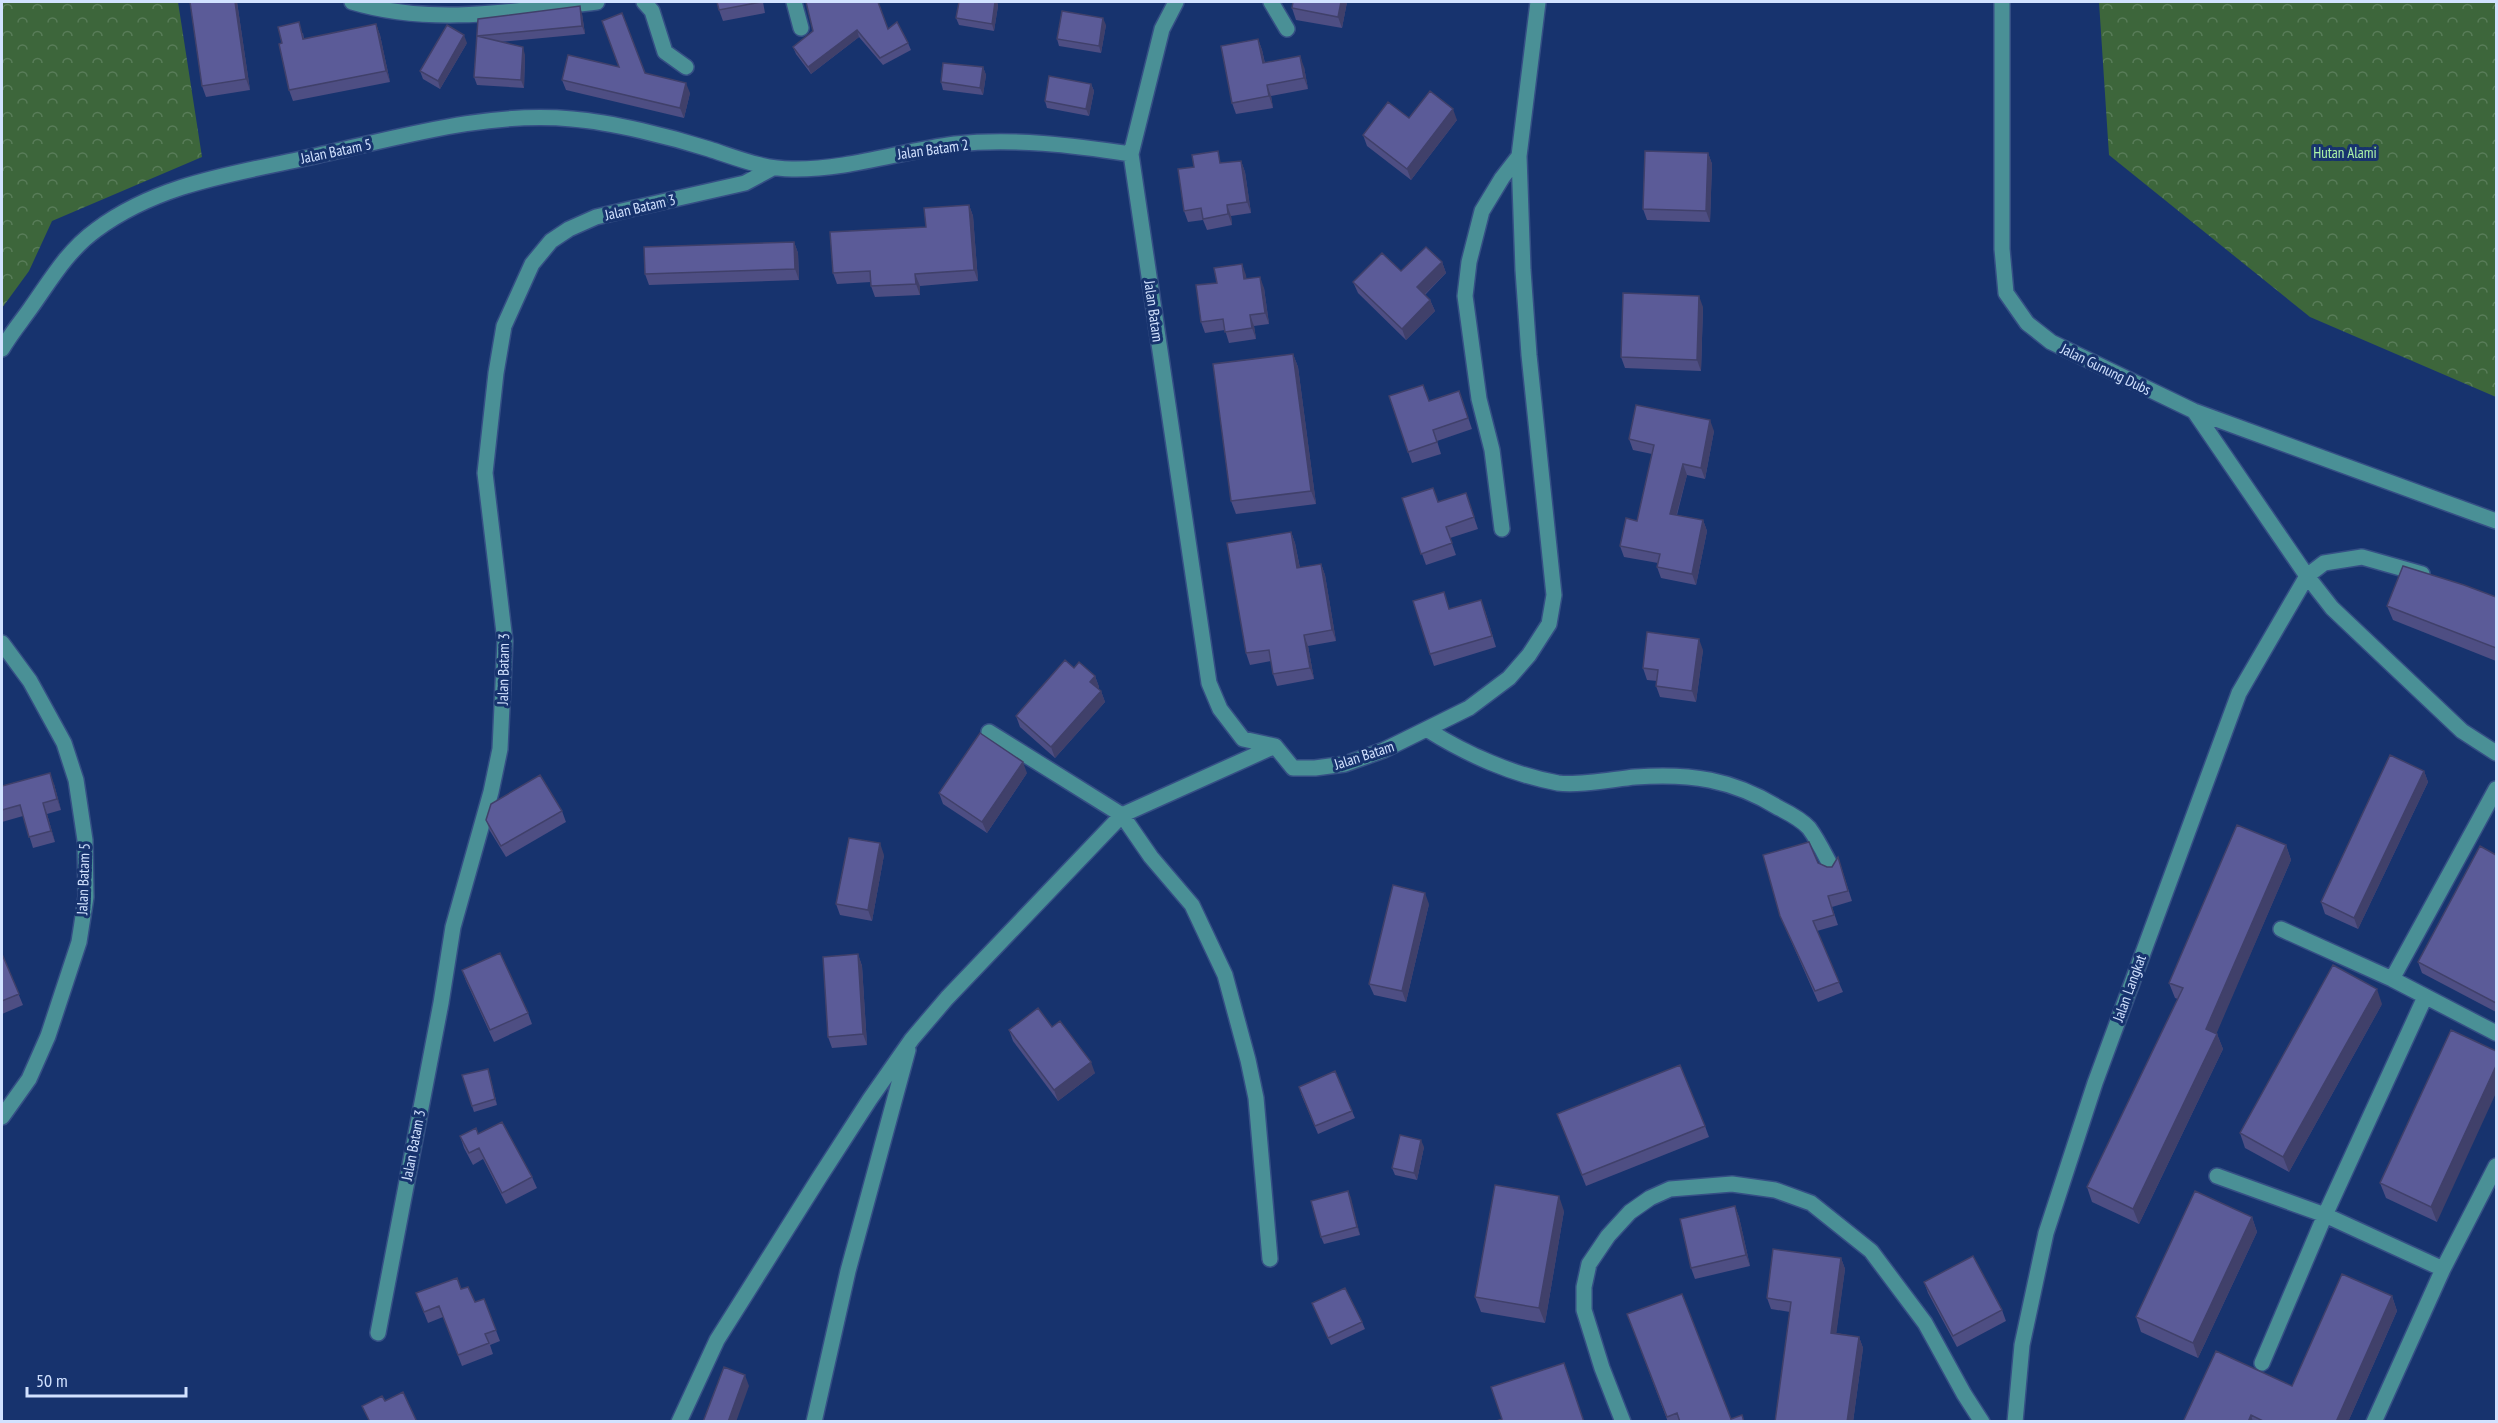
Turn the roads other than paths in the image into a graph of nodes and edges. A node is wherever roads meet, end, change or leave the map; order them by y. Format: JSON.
{"nodes":[{"id":1,"x":352,"y":2,"type":"edge"},
{"id":2,"x":597,"y":2,"type":"edge"},
{"id":3,"x":644,"y":2,"type":"edge"},
{"id":4,"x":794,"y":2,"type":"edge"},
{"id":5,"x":1173,"y":2,"type":"edge"},
{"id":6,"x":1271,"y":2,"type":"edge"},
{"id":7,"x":1538,"y":2,"type":"edge"},
{"id":8,"x":2002,"y":2,"type":"edge"},
{"id":9,"x":801,"y":28,"type":"dead end"},
{"id":10,"x":1287,"y":29,"type":"dead end"},
{"id":11,"x":687,"y":67,"type":"dead end"},
{"id":12,"x":1131,"y":154,"type":"junction"},
{"id":13,"x":1519,"y":156,"type":"junction"},
{"id":14,"x":737,"y":158,"type":"joint"},
{"id":15,"x":771,"y":169,"type":"junction"},
{"id":16,"x":2,"y":349,"type":"edge"},
{"id":17,"x":2194,"y":411,"type":"junction"},
{"id":18,"x":2496,"y":521,"type":"edge"},
{"id":19,"x":1502,"y":529,"type":"dead end"},
{"id":20,"x":2307,"y":576,"type":"junction"},
{"id":21,"x":2433,"y":578,"type":"edge"},
{"id":22,"x":2,"y":643,"type":"edge"},
{"id":23,"x":1428,"y":730,"type":"junction"},
{"id":24,"x":989,"y":732,"type":"dead end"},
{"id":25,"x":1275,"y":746,"type":"junction"},
{"id":26,"x":2496,"y":753,"type":"edge"},
{"id":27,"x":2496,"y":789,"type":"edge"},
{"id":28,"x":1122,"y":815,"type":"junction"},
{"id":29,"x":1832,"y":868,"type":"edge"},
{"id":30,"x":2281,"y":929,"type":"dead end"},
{"id":31,"x":2392,"y":979,"type":"junction"},
{"id":32,"x":2425,"y":997,"type":"junction"},
{"id":33,"x":2496,"y":1033,"type":"edge"},
{"id":34,"x":912,"y":1039,"type":"junction"},
{"id":35,"x":2,"y":1117,"type":"edge"},
{"id":36,"x":2496,"y":1166,"type":"edge"},
{"id":37,"x":2217,"y":1176,"type":"dead end"},
{"id":38,"x":2325,"y":1215,"type":"junction"},
{"id":39,"x":1270,"y":1259,"type":"dead end"},
{"id":40,"x":2443,"y":1269,"type":"junction"},
{"id":41,"x":378,"y":1333,"type":"dead end"},
{"id":42,"x":2262,"y":1363,"type":"dead end"},
{"id":43,"x":679,"y":1422,"type":"edge"},
{"id":44,"x":814,"y":1422,"type":"edge"},
{"id":45,"x":1623,"y":1422,"type":"edge"},
{"id":46,"x":1982,"y":1422,"type":"edge"},
{"id":47,"x":2015,"y":1422,"type":"edge"},
{"id":48,"x":2374,"y":1422,"type":"edge"}],
"edges":[{"from":1,"to":2,"type":"street"},
{"from":3,"to":11,"type":"street"},
{"from":4,"to":9,"type":"street"},
{"from":5,"to":12,"type":"street","name":"Jalan Batam"},
{"from":6,"to":10,"type":"street"},
{"from":7,"to":13,"type":"street","name":"Jalan Batam"},
{"from":8,"to":17,"type":"street","name":"Jalan Gunung Dubs"},
{"from":12,"to":15,"type":"street","name":"Jalan Batam 2"},
{"from":12,"to":25,"type":"street","name":"Jalan Batam"},
{"from":13,"to":19,"type":"street"},
{"from":13,"to":23,"type":"street","name":"Jalan Batam"},
{"from":14,"to":15,"type":"street","name":"Jalan Batam 2"},
{"from":14,"to":16,"type":"street","name":"Jalan Batam 5"},
{"from":15,"to":41,"type":"street","name":"Jalan Batam 3"},
{"from":17,"to":18,"type":"street","name":"Jalan Gunung Dubs"},
{"from":17,"to":20,"type":"street"},
{"from":20,"to":21,"type":"street"},
{"from":20,"to":26,"type":"street"},
{"from":20,"to":47,"type":"street","name":"Jalan Langkat"},
{"from":22,"to":35,"type":"street","name":"Jalan Batam 5"},
{"from":23,"to":25,"type":"street","name":"Jalan Batam"},
{"from":23,"to":29,"type":"street"},
{"from":24,"to":28,"type":"street"},
{"from":25,"to":28,"type":"street"},
{"from":27,"to":31,"type":"street"},
{"from":28,"to":34,"type":"street"},
{"from":28,"to":39,"type":"street"},
{"from":30,"to":31,"type":"street"},
{"from":31,"to":32,"type":"street"},
{"from":32,"to":33,"type":"street"},
{"from":32,"to":38,"type":"street"},
{"from":34,"to":43,"type":"street"},
{"from":34,"to":44,"type":"street"},
{"from":36,"to":40,"type":"street"},
{"from":37,"to":38,"type":"street"},
{"from":38,"to":40,"type":"street"},
{"from":38,"to":42,"type":"street"},
{"from":40,"to":48,"type":"street"},
{"from":45,"to":46,"type":"street"}]}
